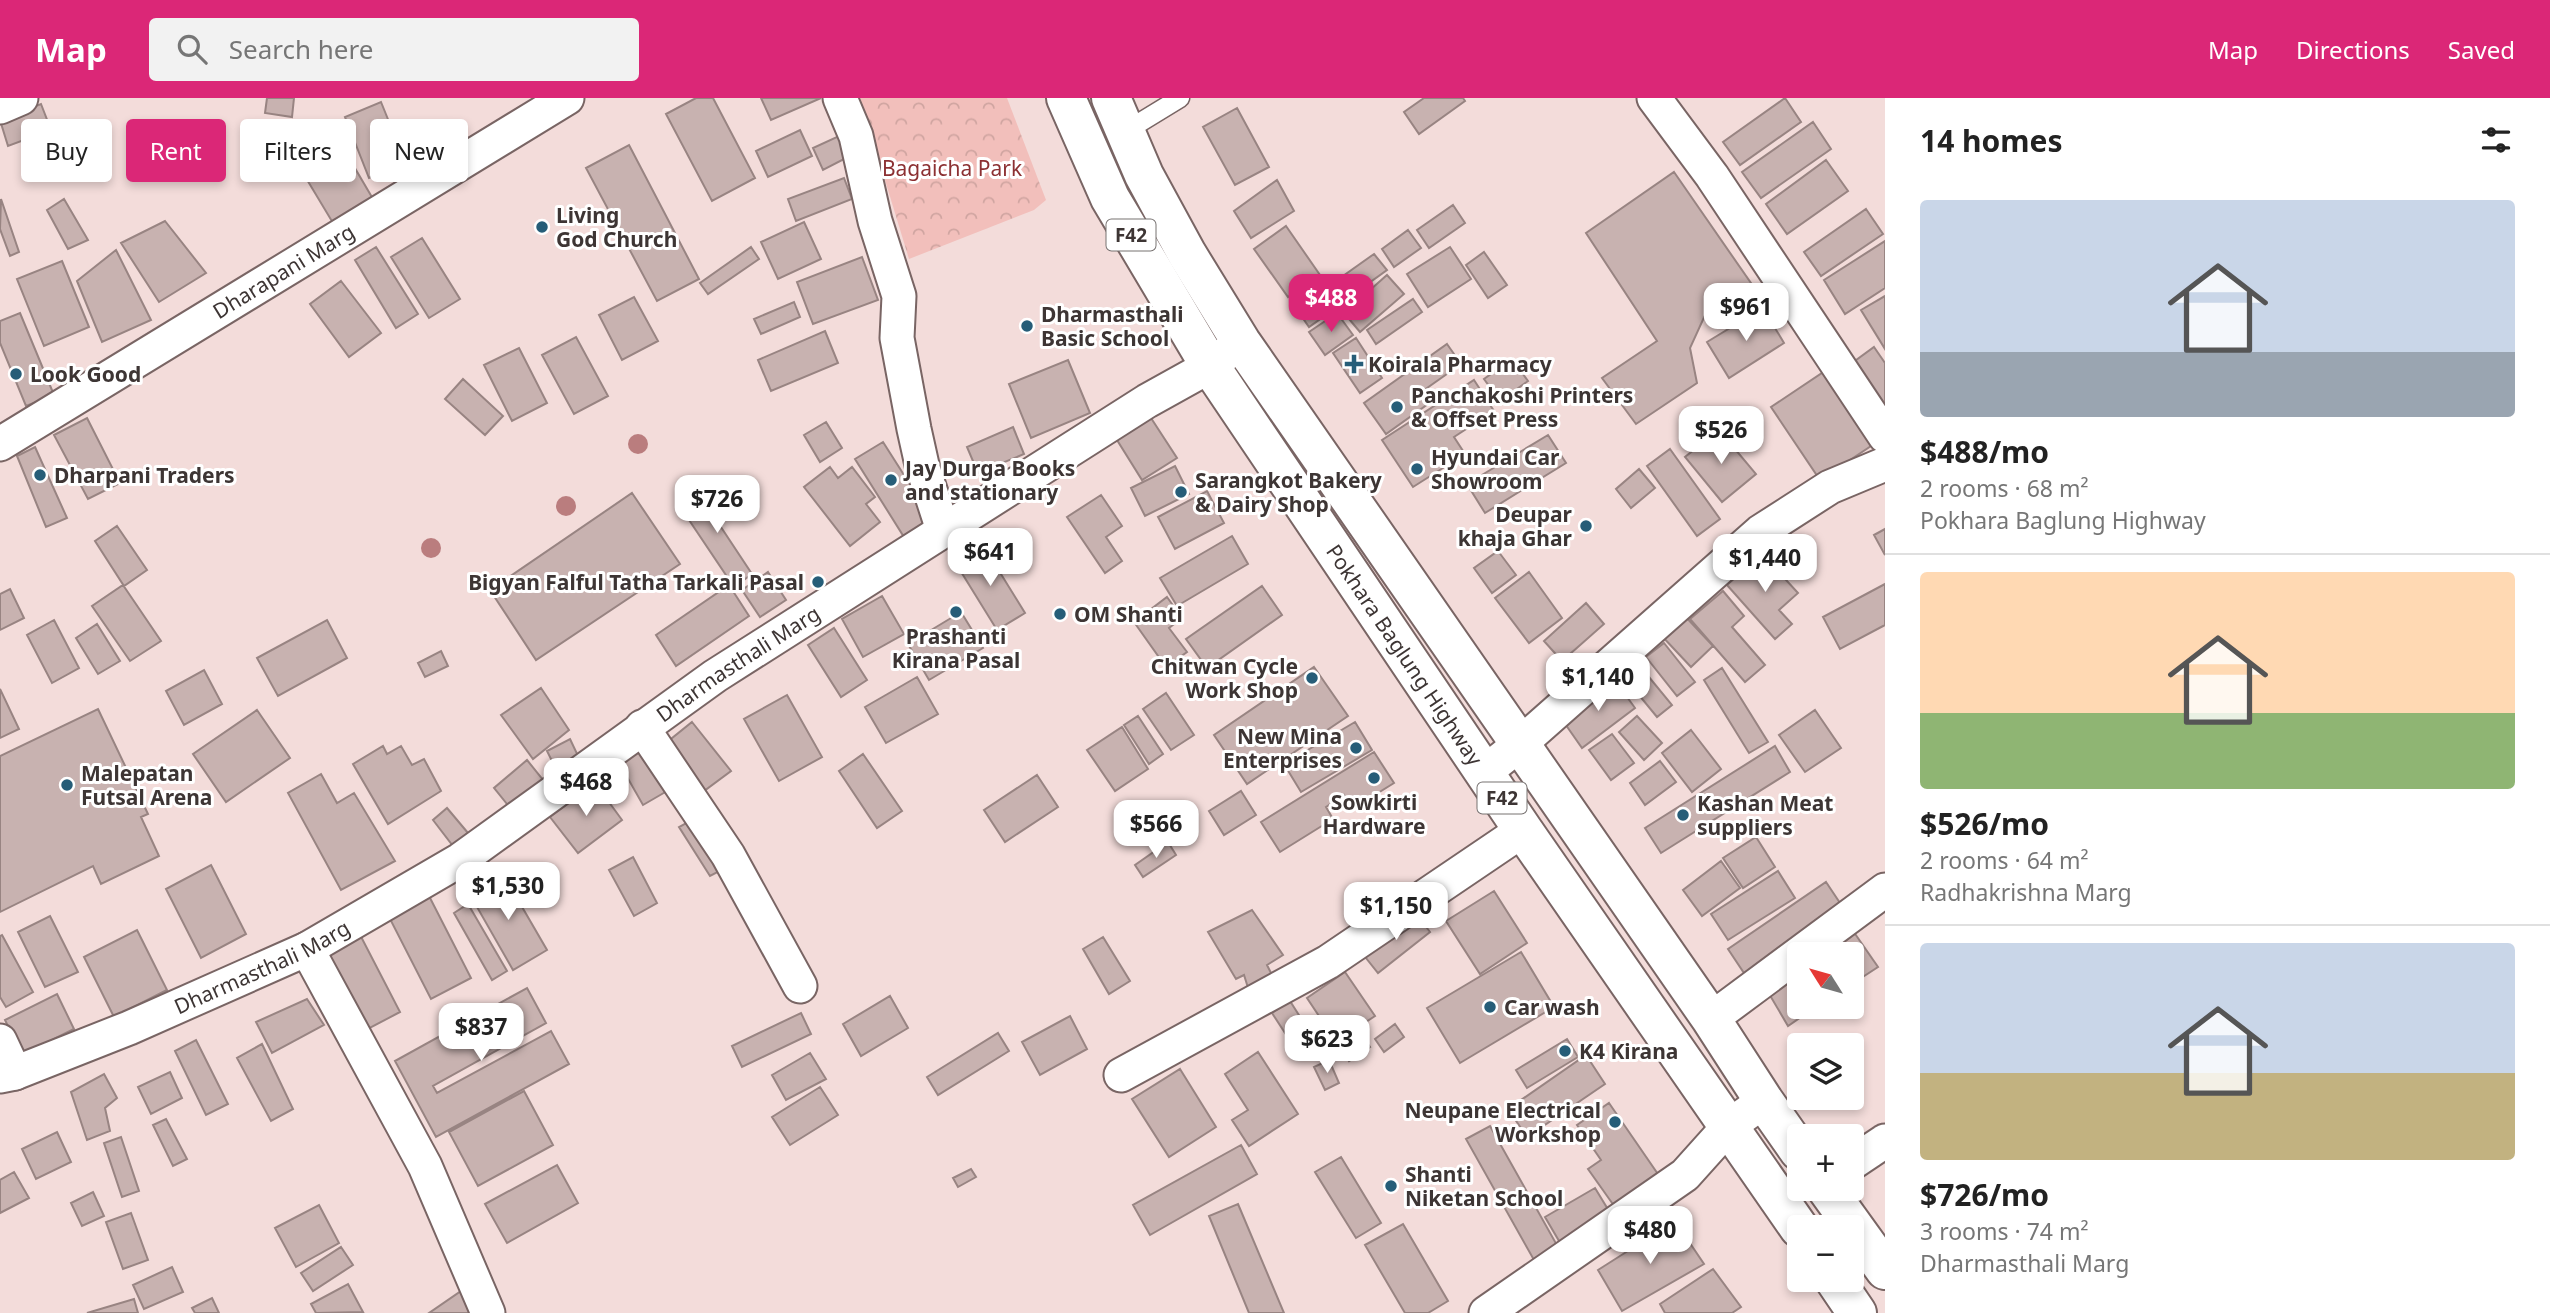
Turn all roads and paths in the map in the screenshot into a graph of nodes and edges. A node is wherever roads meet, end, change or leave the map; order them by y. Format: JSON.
{"nodes":[{"id":1,"x":21,"y":98,"type":"edge"},
{"id":2,"x":567,"y":98,"type":"edge"},
{"id":3,"x":840,"y":98,"type":"edge"},
{"id":4,"x":1066,"y":98,"type":"edge"},
{"id":5,"x":1180,"y":98,"type":"edge"},
{"id":6,"x":1654,"y":98,"type":"edge"},
{"id":7,"x":0,"y":107,"type":"edge"},
{"id":8,"x":1119,"y":115,"type":"edge"},
{"id":9,"x":1241,"y":342,"type":"junction"},
{"id":10,"x":1210,"y":366,"type":"junction"},
{"id":11,"x":1885,"y":436,"type":"edge"},
{"id":12,"x":0,"y":444,"type":"edge"},
{"id":13,"x":1885,"y":464,"type":"edge"},
{"id":14,"x":943,"y":530,"type":"junction"},
{"id":15,"x":642,"y":727,"type":"junction"},
{"id":16,"x":1520,"y":744,"type":"junction"},
{"id":17,"x":1485,"y":772,"type":"junction"},
{"id":18,"x":1523,"y":830,"type":"junction"},
{"id":19,"x":1885,"y":890,"type":"edge"},
{"id":20,"x":307,"y":949,"type":"junction"},
{"id":21,"x":800,"y":986,"type":"dead end"},
{"id":22,"x":1711,"y":1019,"type":"junction"},
{"id":23,"x":0,"y":1041,"type":"edge"},
{"id":24,"x":8,"y":1075,"type":"edge"},
{"id":25,"x":1121,"y":1075,"type":"dead end"},
{"id":26,"x":1763,"y":1101,"type":"junction"},
{"id":27,"x":1729,"y":1126,"type":"junction"},
{"id":28,"x":1787,"y":1134,"type":"edge"},
{"id":29,"x":1885,"y":1141,"type":"edge"},
{"id":30,"x":1864,"y":1155,"type":"edge"},
{"id":31,"x":1835,"y":1201,"type":"edge"},
{"id":32,"x":1790,"y":1215,"type":"edge"},
{"id":33,"x":1885,"y":1270,"type":"edge"},
{"id":34,"x":1843,"y":1292,"type":"edge"},
{"id":35,"x":488,"y":1313,"type":"edge"},
{"id":36,"x":1486,"y":1313,"type":"edge"},
{"id":37,"x":1857,"y":1313,"type":"edge"}],
"edges":[{"from":1,"to":7,"type":"street"},
{"from":2,"to":12,"type":"street","name":"Dharapani Marg"},
{"from":3,"to":14,"type":"street"},
{"from":4,"to":10,"type":"highway","name":"Pokhara Baglung Highway","number":"F42"},
{"from":5,"to":8,"type":"lane"},
{"from":6,"to":11,"type":"street"},
{"from":8,"to":9,"type":"highway","name":"Pokhara Baglung Highway","number":"F42"},
{"from":9,"to":10,"type":"street","name":"Dharmasthali Marg"},
{"from":9,"to":16,"type":"highway","name":"Pokhara Baglung Highway","number":"F42"},
{"from":10,"to":14,"type":"street","name":"Dharmasthali Marg"},
{"from":10,"to":17,"type":"highway","name":"Pokhara Baglung Highway","number":"F42"},
{"from":13,"to":16,"type":"street"},
{"from":14,"to":15,"type":"street","name":"Dharmasthali Marg"},
{"from":15,"to":20,"type":"street","name":"Dharmasthali Marg"},
{"from":15,"to":21,"type":"street"},
{"from":16,"to":17,"type":"street"},
{"from":16,"to":22,"type":"highway","name":"Pokhara Baglung Highway","number":"F42"},
{"from":17,"to":18,"type":"highway","name":"Pokhara Baglung Highway","number":"F42"},
{"from":18,"to":25,"type":"street"},
{"from":18,"to":27,"type":"highway","name":"Pokhara Baglung Highway","number":"F42"},
{"from":19,"to":22,"type":"street"},
{"from":20,"to":24,"type":"street","name":"Dharmasthali Marg"},
{"from":20,"to":35,"type":"street"},
{"from":22,"to":26,"type":"highway","name":"Pokhara Baglung Highway","number":"F42"},
{"from":23,"to":24,"type":"street"},
{"from":26,"to":27,"type":"street"},
{"from":26,"to":28,"type":"highway","name":"Pokhara Baglung Highway","number":"F42"},
{"from":27,"to":32,"type":"highway","name":"Pokhara Baglung Highway","number":"F42"},
{"from":27,"to":36,"type":"street"},
{"from":29,"to":30,"type":"street"},
{"from":31,"to":33,"type":"highway"},
{"from":34,"to":37,"type":"highway"}]}
